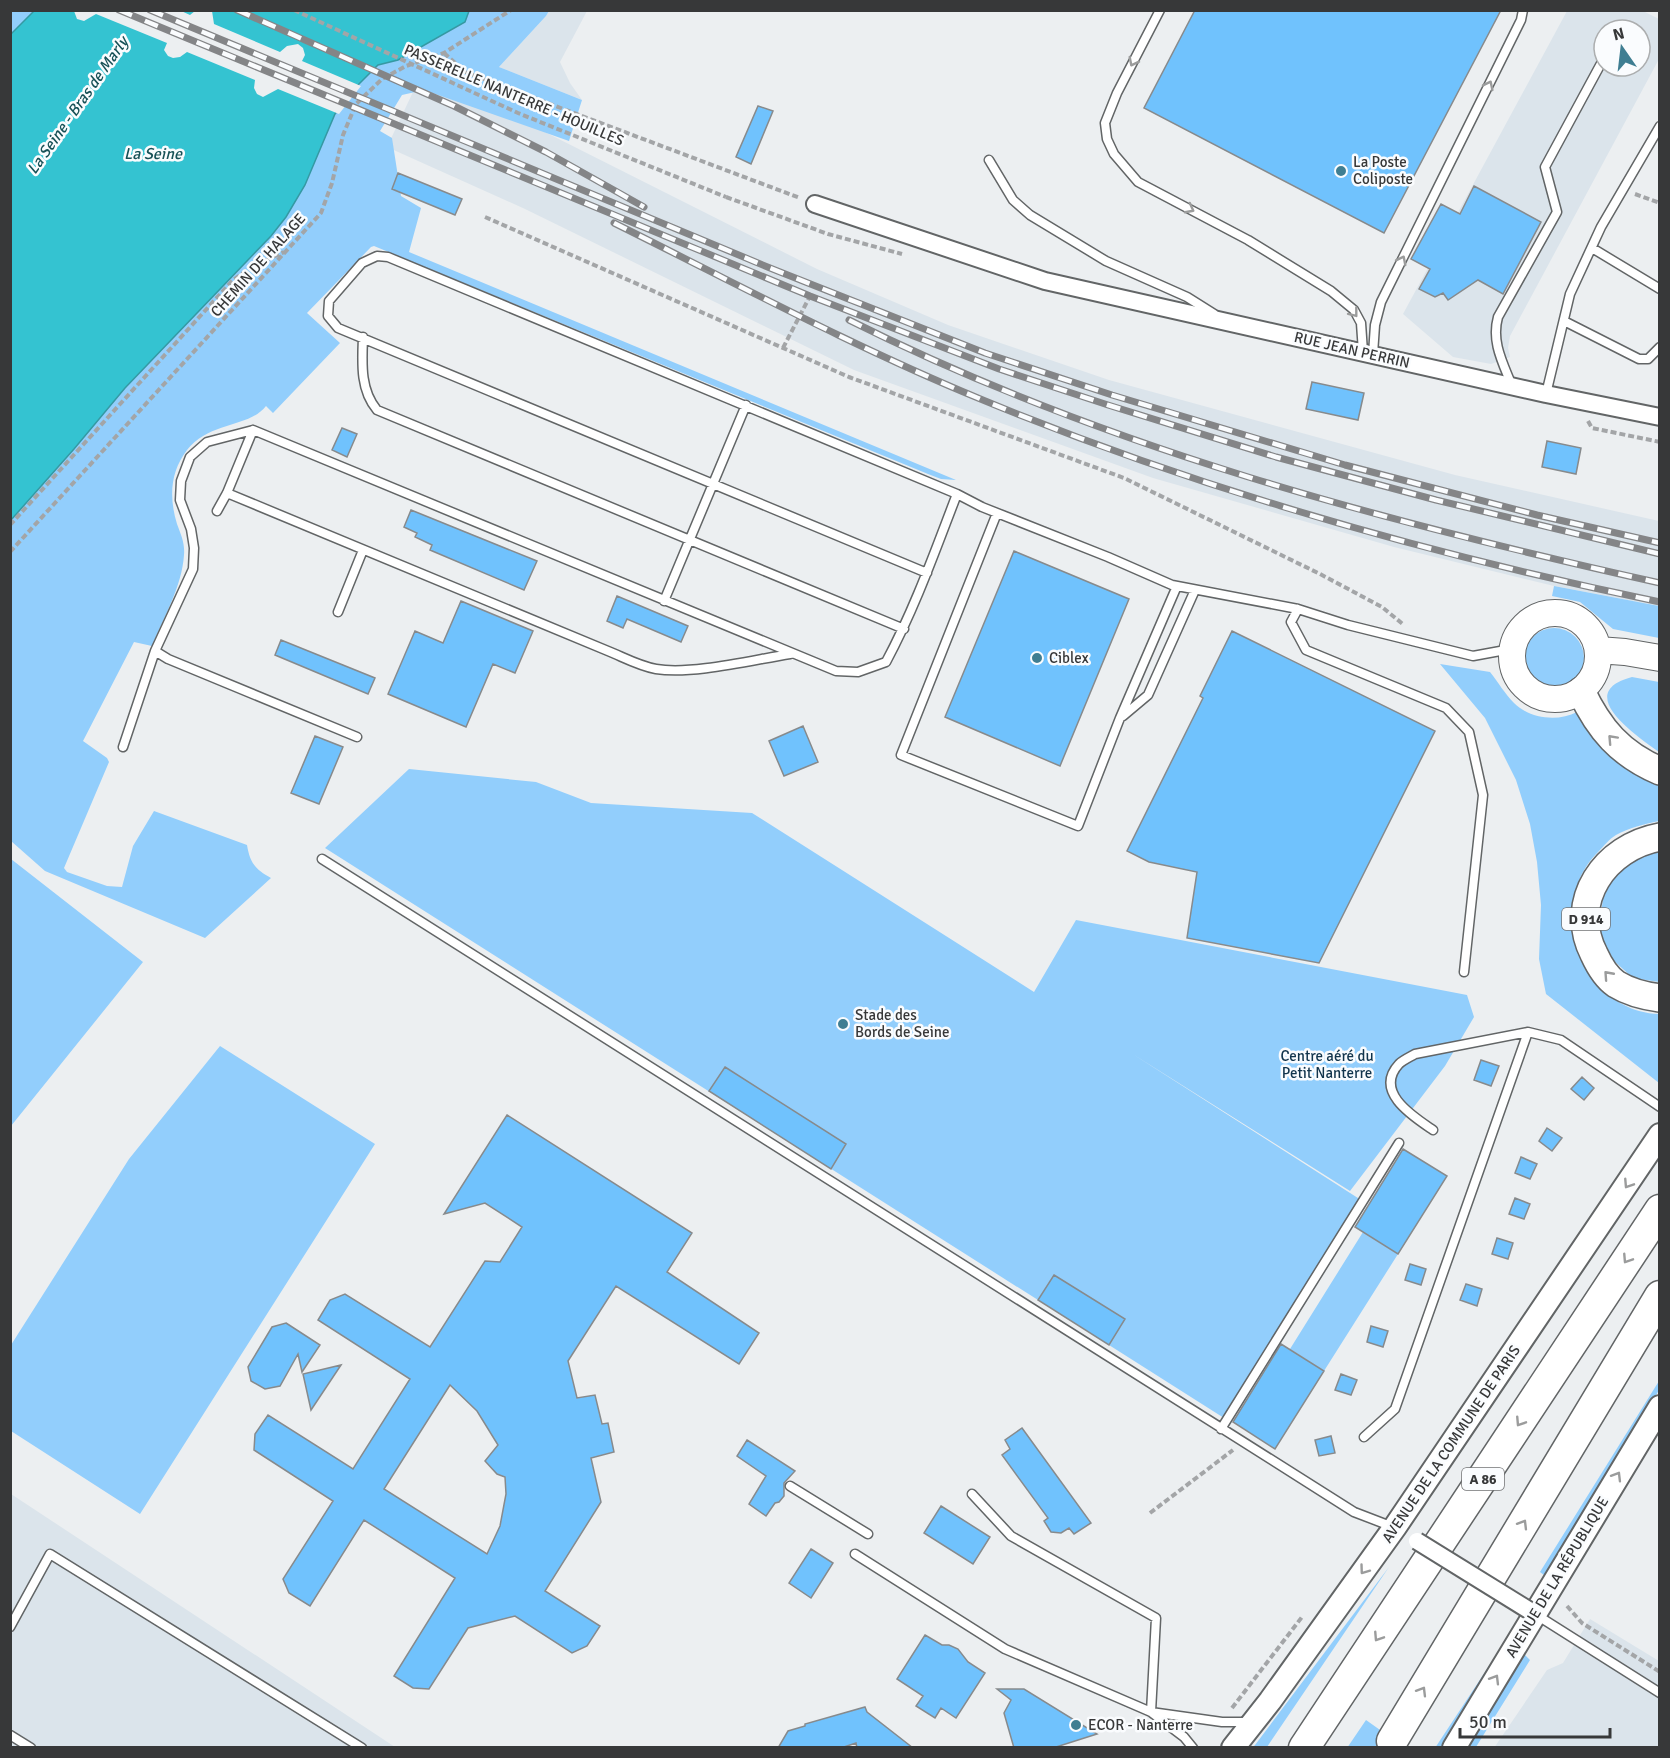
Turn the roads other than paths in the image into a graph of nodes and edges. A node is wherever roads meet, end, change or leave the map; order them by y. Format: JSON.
{"nodes":[{"id":1,"x":1160,"y":10,"type":"edge"},
{"id":2,"x":1523,"y":10,"type":"edge"},
{"id":3,"x":1593,"y":78,"type":"edge"},
{"id":4,"x":1659,"y":126,"type":"edge"},
{"id":5,"x":989,"y":160,"type":"dead end"},
{"id":6,"x":815,"y":204,"type":"road end"},
{"id":7,"x":1592,"y":248,"type":"junction"},
{"id":8,"x":1659,"y":289,"type":"edge"},
{"id":9,"x":1224,"y":321,"type":"junction"},
{"id":10,"x":1564,"y":321,"type":"junction"},
{"id":11,"x":363,"y":337,"type":"junction"},
{"id":12,"x":1659,"y":347,"type":"edge"},
{"id":13,"x":1368,"y":353,"type":"junction"},
{"id":14,"x":1512,"y":386,"type":"junction"},
{"id":15,"x":1546,"y":394,"type":"junction"},
{"id":16,"x":746,"y":405,"type":"junction"},
{"id":17,"x":1659,"y":417,"type":"edge"},
{"id":18,"x":253,"y":430,"type":"junction"},
{"id":19,"x":713,"y":483,"type":"junction"},
{"id":20,"x":227,"y":493,"type":"junction"},
{"id":21,"x":957,"y":494,"type":"junction"},
{"id":22,"x":217,"y":511,"type":"dead end"},
{"id":23,"x":997,"y":513,"type":"junction"},
{"id":24,"x":690,"y":540,"type":"junction"},
{"id":25,"x":363,"y":550,"type":"junction"},
{"id":26,"x":927,"y":573,"type":"junction"},
{"id":27,"x":1177,"y":586,"type":"junction"},
{"id":28,"x":1195,"y":590,"type":"junction"},
{"id":29,"x":664,"y":601,"type":"junction"},
{"id":30,"x":1298,"y":609,"type":"junction"},
{"id":31,"x":338,"y":612,"type":"dead end"},
{"id":32,"x":904,"y":629,"type":"junction"},
{"id":33,"x":1511,"y":649,"type":"junction"},
{"id":34,"x":1598,"y":650,"type":"junction"},
{"id":35,"x":155,"y":651,"type":"junction"},
{"id":36,"x":790,"y":654,"type":"junction"},
{"id":37,"x":1659,"y":658,"type":"edge"},
{"id":38,"x":1581,"y":691,"type":"junction"},
{"id":39,"x":1120,"y":718,"type":"junction"},
{"id":40,"x":357,"y":738,"type":"dead end"},
{"id":41,"x":123,"y":747,"type":"dead end"},
{"id":42,"x":1659,"y":771,"type":"edge"},
{"id":43,"x":1659,"y":837,"type":"edge"},
{"id":44,"x":322,"y":859,"type":"dead end"},
{"id":45,"x":1464,"y":972,"type":"dead end"},
{"id":46,"x":1659,"y":998,"type":"edge"},
{"id":47,"x":1528,"y":1032,"type":"junction"},
{"id":48,"x":1659,"y":1107,"type":"edge"},
{"id":49,"x":1433,"y":1130,"type":"dead end"},
{"id":50,"x":1659,"y":1135,"type":"edge"},
{"id":51,"x":1399,"y":1143,"type":"dead end"},
{"id":52,"x":1659,"y":1210,"type":"edge"},
{"id":53,"x":1659,"y":1296,"type":"edge"},
{"id":54,"x":1659,"y":1329,"type":"edge"},
{"id":55,"x":1623,"y":1357,"type":"junction"},
{"id":56,"x":1658,"y":1413,"type":"edge"},
{"id":57,"x":1221,"y":1429,"type":"junction"},
{"id":58,"x":1364,"y":1437,"type":"dead end"},
{"id":59,"x":790,"y":1486,"type":"dead end"},
{"id":60,"x":972,"y":1494,"type":"dead end"},
{"id":61,"x":1395,"y":1527,"type":"junction"},
{"id":62,"x":868,"y":1534,"type":"dead end"},
{"id":63,"x":855,"y":1554,"type":"dead end"},
{"id":64,"x":1535,"y":1614,"type":"junction"},
{"id":65,"x":10,"y":1627,"type":"edge"},
{"id":66,"x":1659,"y":1692,"type":"edge"},
{"id":67,"x":1151,"y":1712,"type":"junction"},
{"id":68,"x":1254,"y":1722,"type":"junction"},
{"id":69,"x":10,"y":1735,"type":"edge"},
{"id":70,"x":1392,"y":1741,"type":"dead end"},
{"id":71,"x":30,"y":1748,"type":"edge"},
{"id":72,"x":362,"y":1748,"type":"edge"},
{"id":73,"x":1193,"y":1748,"type":"edge"},
{"id":74,"x":1233,"y":1748,"type":"edge"},
{"id":75,"x":1304,"y":1748,"type":"edge"},
{"id":76,"x":1454,"y":1748,"type":"edge"}],
"edges":[{"from":1,"to":13,"type":"lane","one_way":true},
{"from":13,"to":2,"type":"lane","one_way":true},
{"from":3,"to":14,"type":"lane"},
{"from":4,"to":7,"type":"lane"},
{"from":5,"to":9,"type":"lane"},
{"from":6,"to":9,"type":"street","name":"RUE JEAN PERRIN"},
{"from":7,"to":8,"type":"lane"},
{"from":7,"to":10,"type":"lane"},
{"from":9,"to":13,"type":"street","name":"RUE JEAN PERRIN"},
{"from":10,"to":12,"type":"lane"},
{"from":10,"to":15,"type":"lane"},
{"from":11,"to":16,"type":"lane"},
{"from":11,"to":19,"type":"lane"},
{"from":11,"to":24,"type":"lane"},
{"from":13,"to":14,"type":"street","name":"RUE JEAN PERRIN"},
{"from":14,"to":15,"type":"street","name":"RUE JEAN PERRIN"},
{"from":15,"to":17,"type":"street","name":"RUE JEAN PERRIN"},
{"from":16,"to":19,"type":"lane"},
{"from":16,"to":21,"type":"lane"},
{"from":18,"to":20,"type":"lane"},
{"from":18,"to":29,"type":"lane"},
{"from":18,"to":35,"type":"lane"},
{"from":19,"to":24,"type":"lane"},
{"from":19,"to":26,"type":"lane"},
{"from":20,"to":22,"type":"lane"},
{"from":20,"to":25,"type":"lane"},
{"from":21,"to":23,"type":"lane"},
{"from":21,"to":26,"type":"lane"},
{"from":23,"to":27,"type":"lane"},
{"from":23,"to":39,"type":"lane"},
{"from":24,"to":29,"type":"lane"},
{"from":24,"to":32,"type":"lane"},
{"from":25,"to":31,"type":"lane"},
{"from":25,"to":36,"type":"lane"},
{"from":26,"to":32,"type":"lane"},
{"from":27,"to":28,"type":"lane"},
{"from":27,"to":39,"type":"lane"},
{"from":28,"to":30,"type":"lane"},
{"from":28,"to":39,"type":"lane"},
{"from":29,"to":36,"type":"lane"},
{"from":30,"to":33,"type":"lane"},
{"from":30,"to":45,"type":"lane"},
{"from":32,"to":36,"type":"lane"},
{"from":33,"to":34,"type":"main road"},
{"from":33,"to":38,"type":"main road"},
{"from":34,"to":37,"type":"main road"},
{"from":34,"to":38,"type":"main road"},
{"from":35,"to":40,"type":"lane"},
{"from":35,"to":41,"type":"lane"},
{"from":42,"to":38,"type":"highway","one_way":true},
{"from":46,"to":43,"type":"highway","number":"D 914","one_way":true},
{"from":44,"to":57,"type":"lane"},
{"from":47,"to":48,"type":"lane"},
{"from":47,"to":49,"type":"lane"},
{"from":47,"to":58,"type":"lane"},
{"from":50,"to":61,"type":"main road","name":"AVENUE DE LA COMMUNE DE PARIS","one_way":true},
{"from":51,"to":57,"type":"lane"},
{"from":52,"to":75,"type":"highway","number":"A 86","one_way":true},
{"from":53,"to":55,"type":"highway"},
{"from":54,"to":55,"type":"highway"},
{"from":70,"to":55,"type":"highway","one_way":true},
{"from":64,"to":56,"type":"main road","name":"AVENUE DE LA RÉPUBLIQUE","one_way":true},
{"from":57,"to":61,"type":"lane"},
{"from":59,"to":62,"type":"lane"},
{"from":60,"to":67,"type":"lane"},
{"from":61,"to":64,"type":"street","bridge":true},
{"from":61,"to":68,"type":"main road","name":"AVENUE DE LA COMMUNE DE PARIS","one_way":true},
{"from":63,"to":67,"type":"lane"},
{"from":64,"to":66,"type":"lane"},
{"from":76,"to":64,"type":"main road","name":"AVENUE DE LA RÉPUBLIQUE","one_way":true},
{"from":65,"to":72,"type":"lane"},
{"from":67,"to":68,"type":"lane"},
{"from":67,"to":73,"type":"lane"},
{"from":68,"to":74,"type":"main road","name":"AVENUE DE LA COMMUNE DE PARIS"},
{"from":69,"to":71,"type":"lane"}]}
